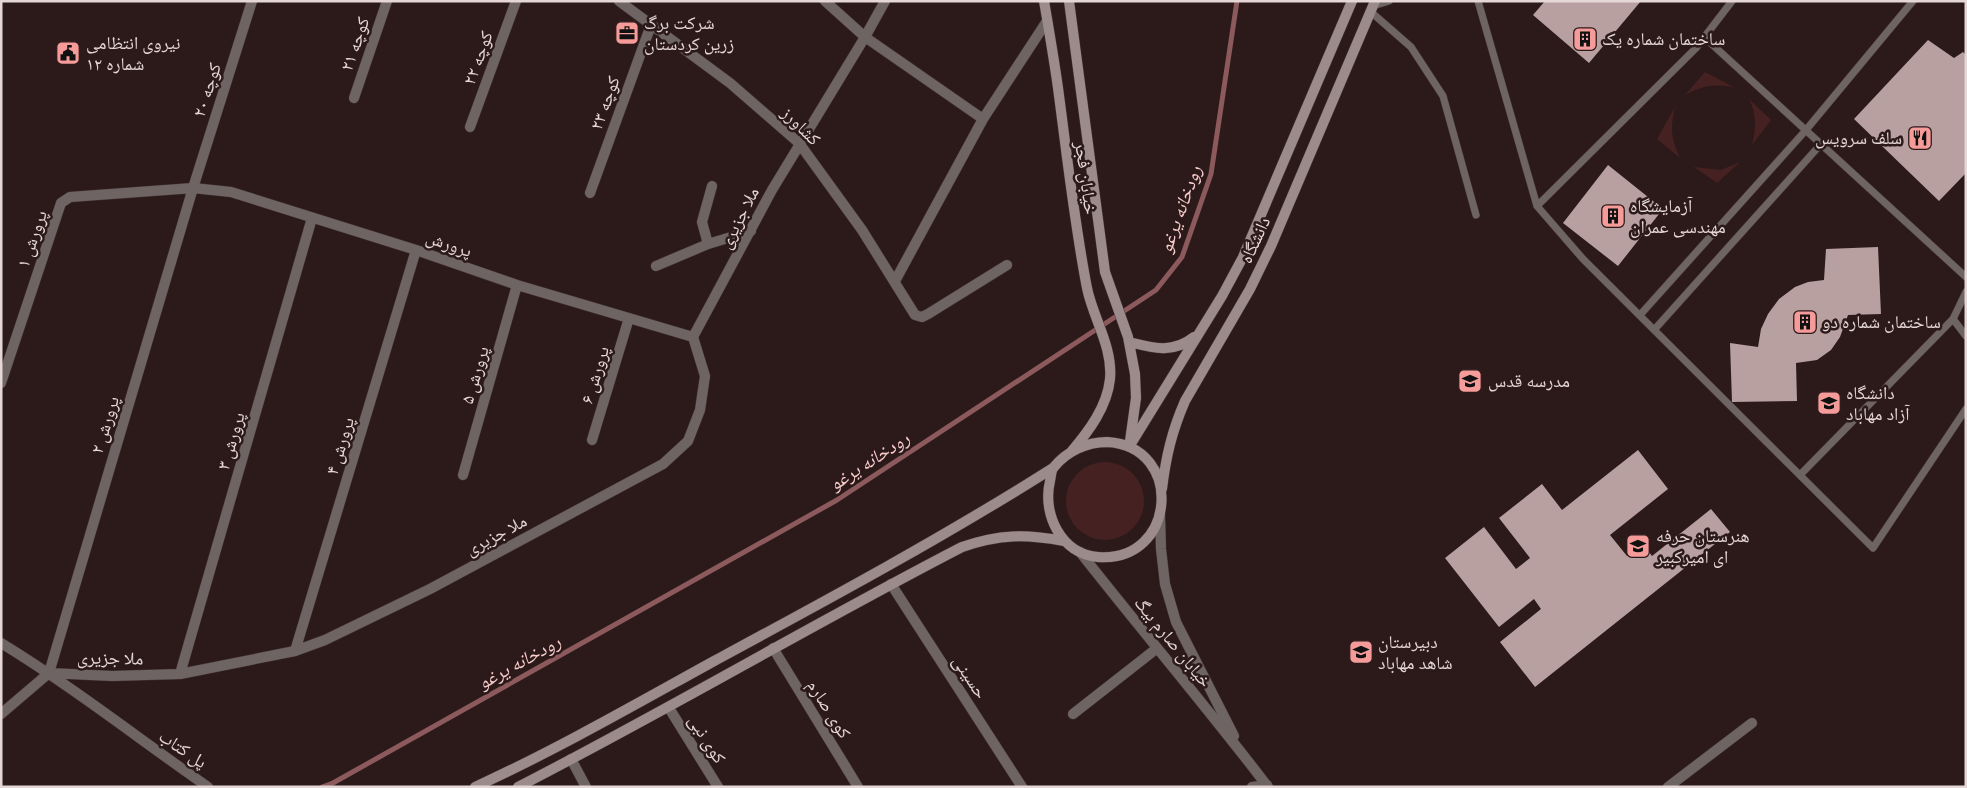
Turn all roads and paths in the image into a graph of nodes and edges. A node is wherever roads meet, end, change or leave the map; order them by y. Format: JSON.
{"nodes":[{"id":1,"x":252,"y":1,"type":"edge"},
{"id":2,"x":387,"y":1,"type":"edge"},
{"id":3,"x":516,"y":1,"type":"edge"},
{"id":4,"x":619,"y":1,"type":"edge"},
{"id":5,"x":825,"y":1,"type":"edge"},
{"id":6,"x":885,"y":1,"type":"edge"},
{"id":7,"x":1044,"y":1,"type":"edge"},
{"id":8,"x":1069,"y":1,"type":"edge"},
{"id":9,"x":1352,"y":1,"type":"edge"},
{"id":10,"x":1389,"y":1,"type":"edge"},
{"id":11,"x":1478,"y":1,"type":"edge"},
{"id":12,"x":1732,"y":1,"type":"edge"},
{"id":13,"x":1913,"y":1,"type":"edge"},
{"id":14,"x":1373,"y":6,"type":"edge"},
{"id":15,"x":1047,"y":21,"type":"junction"},
{"id":16,"x":651,"y":25,"type":"junction"},
{"id":17,"x":865,"y":37,"type":"junction"},
{"id":18,"x":1704,"y":37,"type":"junction"},
{"id":19,"x":354,"y":98,"type":"dead end"},
{"id":20,"x":984,"y":119,"type":"junction"},
{"id":21,"x":470,"y":127,"type":"dead end"},
{"id":22,"x":1806,"y":130,"type":"junction"},
{"id":23,"x":799,"y":143,"type":"junction"},
{"id":24,"x":1821,"y":144,"type":"junction"},
{"id":25,"x":712,"y":186,"type":"dead end"},
{"id":26,"x":193,"y":188,"type":"junction"},
{"id":27,"x":590,"y":193,"type":"dead end"},
{"id":28,"x":1537,"y":206,"type":"junction"},
{"id":29,"x":1476,"y":215,"type":"dead end"},
{"id":30,"x":312,"y":218,"type":"junction"},
{"id":31,"x":751,"y":231,"type":"junction"},
{"id":32,"x":708,"y":244,"type":"junction"},
{"id":33,"x":416,"y":250,"type":"junction"},
{"id":34,"x":1007,"y":265,"type":"dead end"},
{"id":35,"x":656,"y":266,"type":"dead end"},
{"id":36,"x":1966,"y":277,"type":"edge"},
{"id":37,"x":895,"y":281,"type":"junction"},
{"id":38,"x":517,"y":285,"type":"junction"},
{"id":39,"x":1966,"y":292,"type":"edge"},
{"id":40,"x":1640,"y":315,"type":"junction"},
{"id":41,"x":629,"y":318,"type":"junction"},
{"id":42,"x":1953,"y":319,"type":"junction"},
{"id":43,"x":1654,"y":330,"type":"junction"},
{"id":44,"x":1197,"y":335,"type":"junction"},
{"id":45,"x":1966,"y":336,"type":"edge"},
{"id":46,"x":693,"y":337,"type":"junction"},
{"id":47,"x":1129,"y":339,"type":"junction"},
{"id":48,"x":1,"y":383,"type":"edge"},
{"id":49,"x":1966,"y":409,"type":"edge"},
{"id":50,"x":592,"y":440,"type":"dead end"},
{"id":51,"x":1129,"y":447,"type":"junction"},
{"id":52,"x":1071,"y":452,"type":"junction"},
{"id":53,"x":1053,"y":468,"type":"junction"},
{"id":54,"x":463,"y":475,"type":"dead end"},
{"id":55,"x":1800,"y":475,"type":"junction"},
{"id":56,"x":1162,"y":489,"type":"junction"},
{"id":57,"x":1160,"y":515,"type":"junction"},
{"id":58,"x":1064,"y":541,"type":"junction"},
{"id":59,"x":1080,"y":552,"type":"junction"},
{"id":60,"x":891,"y":584,"type":"junction"},
{"id":61,"x":1,"y":643,"type":"edge"},
{"id":62,"x":773,"y":648,"type":"junction"},
{"id":63,"x":1156,"y":649,"type":"junction"},
{"id":64,"x":295,"y":651,"type":"junction"},
{"id":65,"x":49,"y":672,"type":"junction"},
{"id":66,"x":180,"y":674,"type":"junction"},
{"id":67,"x":669,"y":708,"type":"junction"},
{"id":68,"x":1,"y":714,"type":"edge"},
{"id":69,"x":1073,"y":714,"type":"dead end"},
{"id":70,"x":1752,"y":723,"type":"dead end"},
{"id":71,"x":1243,"y":752,"type":"junction"},
{"id":72,"x":571,"y":760,"type":"junction"},
{"id":73,"x":1268,"y":786,"type":"edge"},
{"id":74,"x":208,"y":787,"type":"edge"},
{"id":75,"x":475,"y":787,"type":"edge"},
{"id":76,"x":518,"y":787,"type":"edge"},
{"id":77,"x":586,"y":787,"type":"edge"},
{"id":78,"x":718,"y":787,"type":"edge"},
{"id":79,"x":858,"y":787,"type":"edge"},
{"id":80,"x":1022,"y":787,"type":"edge"},
{"id":81,"x":1252,"y":787,"type":"edge"},
{"id":82,"x":1668,"y":787,"type":"edge"}],
"edges":[{"from":1,"to":26,"type":"street","name":"کوچه ۲۰"},
{"from":2,"to":19,"type":"street","name":"کوچه ۲۱"},
{"from":3,"to":21,"type":"street","name":"کوچه ۲۲"},
{"from":4,"to":16,"type":"street","name":"کشاورز"},
{"from":5,"to":17,"type":"street"},
{"from":6,"to":17,"type":"street","name":"ملا جزیری"},
{"from":7,"to":15,"type":"main road","name":"خیابان فجر"},
{"from":8,"to":47,"type":"main road","name":"خیابان فجر"},
{"from":9,"to":44,"type":"main road","name":"دانشگاه"},
{"from":10,"to":14,"type":"lane"},
{"from":11,"to":28,"type":"lane"},
{"from":12,"to":18,"type":"lane"},
{"from":13,"to":22,"type":"lane"},
{"from":14,"to":29,"type":"lane"},
{"from":14,"to":56,"type":"main road","name":"دانشگاه"},
{"from":15,"to":20,"type":"street"},
{"from":15,"to":52,"type":"main road","name":"خیابان فجر"},
{"from":16,"to":23,"type":"street","name":"کشاورز"},
{"from":16,"to":27,"type":"street","name":"کوچه ۲۳"},
{"from":17,"to":20,"type":"street"},
{"from":17,"to":23,"type":"street","name":"ملا جزیری"},
{"from":18,"to":22,"type":"lane"},
{"from":18,"to":28,"type":"lane"},
{"from":20,"to":37,"type":"street"},
{"from":22,"to":24,"type":"lane"},
{"from":22,"to":40,"type":"lane"},
{"from":23,"to":31,"type":"street","name":"ملا جزیری"},
{"from":23,"to":37,"type":"street","name":"کشاورز"},
{"from":24,"to":36,"type":"lane"},
{"from":24,"to":43,"type":"lane"},
{"from":25,"to":32,"type":"street"},
{"from":26,"to":30,"type":"street","name":"پرورش"},
{"from":26,"to":48,"type":"street","name":"پرورش ۱"},
{"from":26,"to":65,"type":"street","name":"پرورش ۲"},
{"from":28,"to":40,"type":"lane"},
{"from":30,"to":33,"type":"street","name":"پرورش"},
{"from":30,"to":66,"type":"street","name":"پرورش ۳"},
{"from":31,"to":32,"type":"street"},
{"from":31,"to":46,"type":"street","name":"ملا جزیری"},
{"from":32,"to":35,"type":"street"},
{"from":33,"to":38,"type":"street","name":"پرورش"},
{"from":33,"to":64,"type":"street","name":"پرورش ۴"},
{"from":34,"to":37,"type":"street","name":"کشاورز"},
{"from":38,"to":41,"type":"street","name":"پرورش"},
{"from":38,"to":54,"type":"street","name":"پرورش ۵"},
{"from":39,"to":42,"type":"lane"},
{"from":40,"to":43,"type":"lane"},
{"from":41,"to":46,"type":"street","name":"پرورش"},
{"from":41,"to":50,"type":"street","name":"پرورش ۶"},
{"from":42,"to":45,"type":"lane"},
{"from":42,"to":55,"type":"lane"},
{"from":43,"to":55,"type":"lane"},
{"from":44,"to":47,"type":"main road"},
{"from":44,"to":51,"type":"main road","name":"دانشگاه"},
{"from":46,"to":64,"type":"street","name":"ملا جزیری"},
{"from":47,"to":51,"type":"main road","name":"خیابان فجر"},
{"from":49,"to":55,"type":"lane"},
{"from":51,"to":52,"type":"main road"},
{"from":51,"to":56,"type":"main road"},
{"from":52,"to":53,"type":"main road"},
{"from":53,"to":58,"type":"main road"},
{"from":53,"to":75,"type":"main road"},
{"from":56,"to":57,"type":"main road"},
{"from":57,"to":59,"type":"main road"},
{"from":57,"to":71,"type":"street","name":"خیابان صارم بیگ"},
{"from":58,"to":59,"type":"main road"},
{"from":58,"to":60,"type":"main road"},
{"from":59,"to":63,"type":"street","name":"خیابان صارم بیگ"},
{"from":60,"to":62,"type":"main road"},
{"from":60,"to":80,"type":"street","name":"حسینی"},
{"from":61,"to":65,"type":"street","name":"پل کتاب"},
{"from":62,"to":67,"type":"main road"},
{"from":62,"to":79,"type":"street","name":"کوی صارم"},
{"from":63,"to":69,"type":"street"},
{"from":63,"to":71,"type":"street","name":"خیابان صارم بیگ"},
{"from":64,"to":66,"type":"street","name":"ملا جزیری"},
{"from":65,"to":66,"type":"street","name":"ملا جزیری"},
{"from":65,"to":68,"type":"street"},
{"from":65,"to":74,"type":"street","name":"پل کتاب"},
{"from":67,"to":72,"type":"main road"},
{"from":67,"to":78,"type":"street","name":"کوی نبی"},
{"from":70,"to":82,"type":"street"},
{"from":71,"to":73,"type":"street","name":"خیابان صارم بیگ"},
{"from":72,"to":76,"type":"main road"},
{"from":72,"to":77,"type":"street"},
{"from":73,"to":81,"type":"street"}]}
